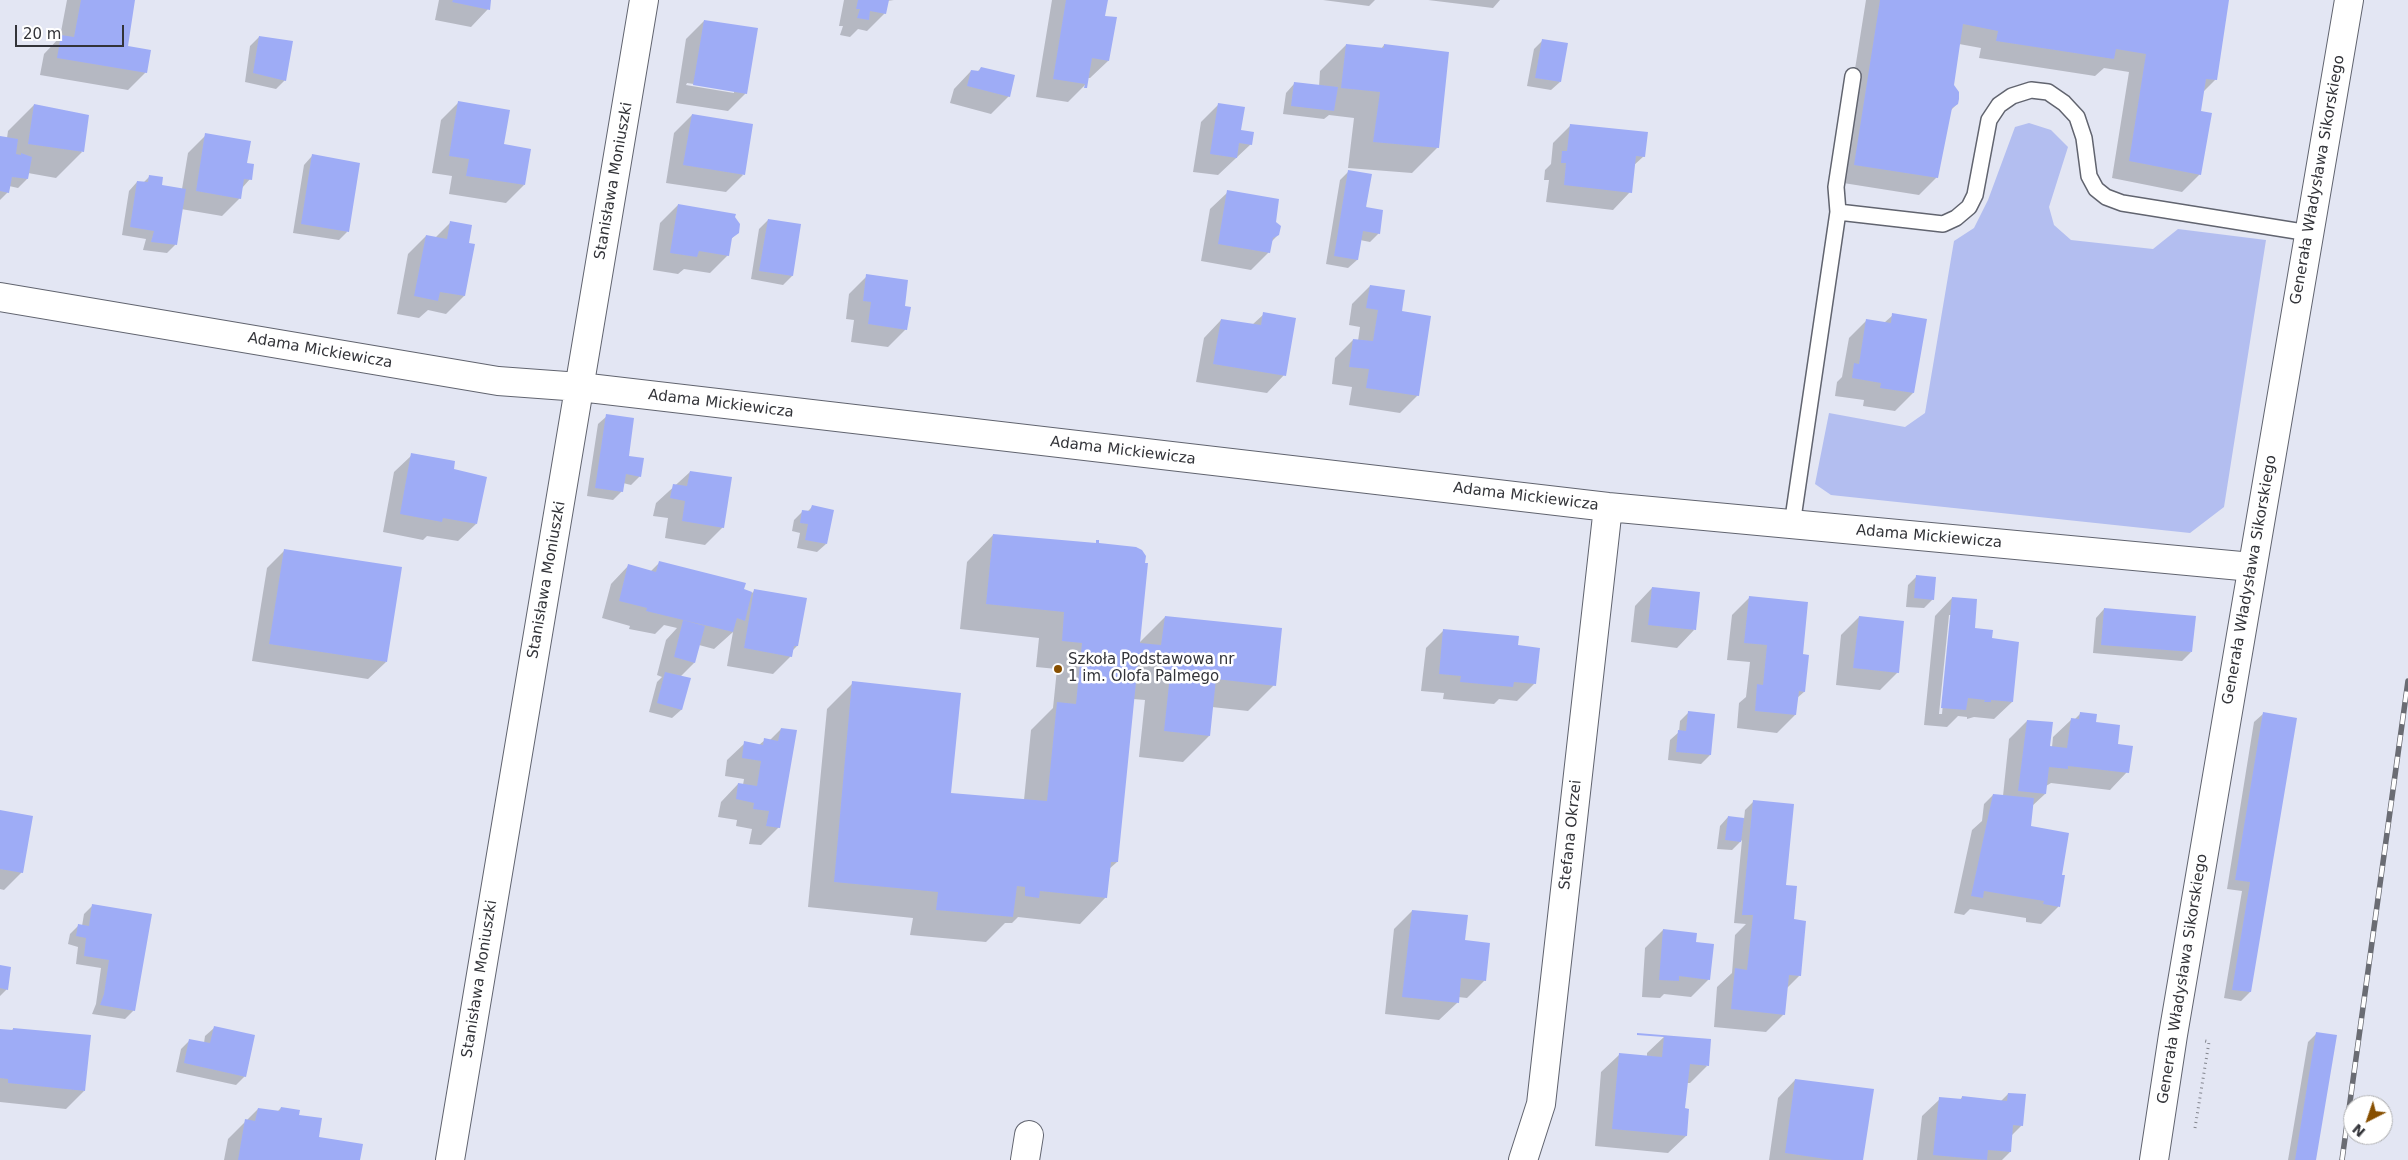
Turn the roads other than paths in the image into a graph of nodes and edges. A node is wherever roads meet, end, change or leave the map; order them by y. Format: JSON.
{"nodes":[{"id":1,"x":644,"y":0,"type":"edge"},
{"id":2,"x":2348,"y":0,"type":"edge"},
{"id":3,"x":1853,"y":76,"type":"dead end"},
{"id":4,"x":1838,"y":212,"type":"junction"},
{"id":5,"x":2308,"y":233,"type":"junction"},
{"id":6,"x":0,"y":297,"type":"edge"},
{"id":7,"x":580,"y":387,"type":"junction"},
{"id":8,"x":1608,"y":507,"type":"junction"},
{"id":9,"x":1792,"y":525,"type":"junction"},
{"id":10,"x":2252,"y":567,"type":"junction"},
{"id":11,"x":450,"y":1160,"type":"edge"},
{"id":12,"x":1523,"y":1160,"type":"edge"},
{"id":13,"x":2154,"y":1160,"type":"edge"}],
"edges":[{"from":1,"to":7,"type":"street","name":"Stanisława Moniuszki"},
{"from":2,"to":5,"type":"street","name":"Generała Władysława Sikorskiego"},
{"from":3,"to":4,"type":"lane"},
{"from":4,"to":5,"type":"lane"},
{"from":4,"to":9,"type":"lane"},
{"from":5,"to":10,"type":"street","name":"Generała Władysława Sikorskiego"},
{"from":6,"to":7,"type":"street","name":"Adama Mickiewicza"},
{"from":7,"to":8,"type":"street","name":"Adama Mickiewicza"},
{"from":7,"to":11,"type":"street","name":"Stanisława Moniuszki"},
{"from":8,"to":9,"type":"street","name":"Adama Mickiewicza"},
{"from":8,"to":12,"type":"street","name":"Stefana Okrzei"},
{"from":9,"to":10,"type":"street","name":"Adama Mickiewicza"},
{"from":10,"to":13,"type":"street","name":"Generała Władysława Sikorskiego"}]}
